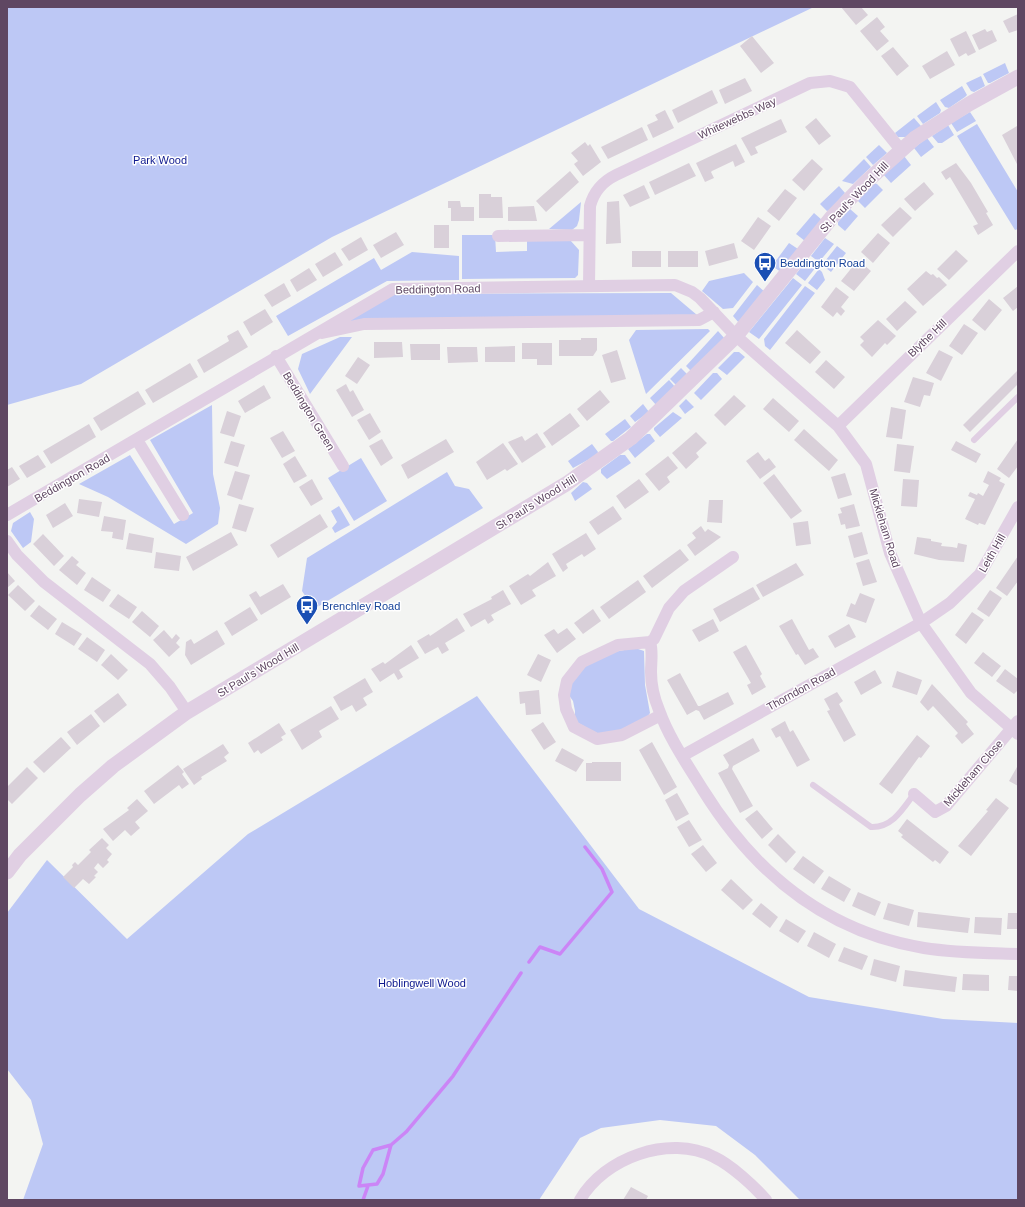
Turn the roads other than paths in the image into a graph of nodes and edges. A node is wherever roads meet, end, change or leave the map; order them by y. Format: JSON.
{"nodes":[{"id":1,"x":1018,"y":77,"type":"edge"},
{"id":2,"x":901,"y":150,"type":"junction"},
{"id":3,"x":588,"y":234,"type":"junction"},
{"id":4,"x":498,"y":236,"type":"dead end"},
{"id":5,"x":1018,"y":251,"type":"edge"},
{"id":6,"x":589,"y":286,"type":"junction"},
{"id":7,"x":714,"y":312,"type":"junction"},
{"id":8,"x":309,"y":336,"type":"junction"},
{"id":9,"x":736,"y":336,"type":"junction"},
{"id":10,"x":276,"y":356,"type":"junction"},
{"id":11,"x":1018,"y":397,"type":"edge"},
{"id":12,"x":1012,"y":403,"type":"junction"},
{"id":13,"x":1018,"y":408,"type":"edge"},
{"id":14,"x":838,"y":426,"type":"junction"},
{"id":15,"x":137,"y":440,"type":"junction"},
{"id":16,"x":974,"y":440,"type":"dead end"},
{"id":17,"x":343,"y":466,"type":"dead end"},
{"id":18,"x":1018,"y":507,"type":"edge"},
{"id":19,"x":7,"y":515,"type":"edge"},
{"id":20,"x":183,"y":515,"type":"dead end"},
{"id":21,"x":7,"y":541,"type":"edge"},
{"id":22,"x":733,"y":557,"type":"dead end"},
{"id":23,"x":921,"y":623,"type":"junction"},
{"id":24,"x":650,"y":642,"type":"junction"},
{"id":25,"x":188,"y":712,"type":"junction"},
{"id":26,"x":661,"y":715,"type":"junction"},
{"id":27,"x":1016,"y":728,"type":"edge"},
{"id":28,"x":682,"y":756,"type":"junction"},
{"id":29,"x":813,"y":785,"type":"dead end"},
{"id":30,"x":914,"y":794,"type":"joint"},
{"id":31,"x":7,"y":872,"type":"edge"},
{"id":32,"x":1018,"y":954,"type":"edge"},
{"id":33,"x":580,"y":1200,"type":"edge"},
{"id":34,"x":766,"y":1200,"type":"edge"}],
"edges":[{"from":1,"to":2,"type":"street","name":"St Paul's Wood Hill"},
{"from":2,"to":3,"type":"street","name":"Whitewebbs Way"},
{"from":2,"to":9,"type":"street","name":"St Paul's Wood Hill"},
{"from":3,"to":4,"type":"street"},
{"from":3,"to":6,"type":"street","name":"Whitewebbs Way"},
{"from":5,"to":14,"type":"street","name":"Blythe Hill"},
{"from":6,"to":7,"type":"street","name":"Beddington Road"},
{"from":6,"to":8,"type":"street","name":"Beddington Road"},
{"from":7,"to":8,"type":"street","name":"Beddington Road"},
{"from":7,"to":9,"type":"street","name":"Beddington Road"},
{"from":8,"to":10,"type":"street","name":"Beddington Road"},
{"from":9,"to":14,"type":"street","name":"Mickleham Road"},
{"from":9,"to":25,"type":"street","name":"St Paul's Wood Hill"},
{"from":10,"to":15,"type":"street","name":"Beddington Road"},
{"from":10,"to":17,"type":"street","name":"Beddington Green"},
{"from":11,"to":12,"type":"lane"},
{"from":12,"to":13,"type":"lane"},
{"from":12,"to":16,"type":"lane"},
{"from":14,"to":23,"type":"street","name":"Mickleham Road"},
{"from":15,"to":19,"type":"street","name":"Beddington Road"},
{"from":15,"to":20,"type":"street"},
{"from":18,"to":23,"type":"street","name":"Leith Hill"},
{"from":21,"to":25,"type":"street"},
{"from":22,"to":24,"type":"street"},
{"from":23,"to":27,"type":"street","name":"Mickleham Road"},
{"from":23,"to":28,"type":"street","name":"Thorndon Road"},
{"from":24,"to":26,"type":"street"},
{"from":24,"to":26,"type":"street"},
{"from":25,"to":31,"type":"street","name":"St Paul's Wood Hill"},
{"from":26,"to":28,"type":"street"},
{"from":27,"to":30,"type":"street","name":"Mickleham Close"},
{"from":28,"to":32,"type":"street"},
{"from":29,"to":30,"type":"lane"},
{"from":33,"to":34,"type":"street"}]}
